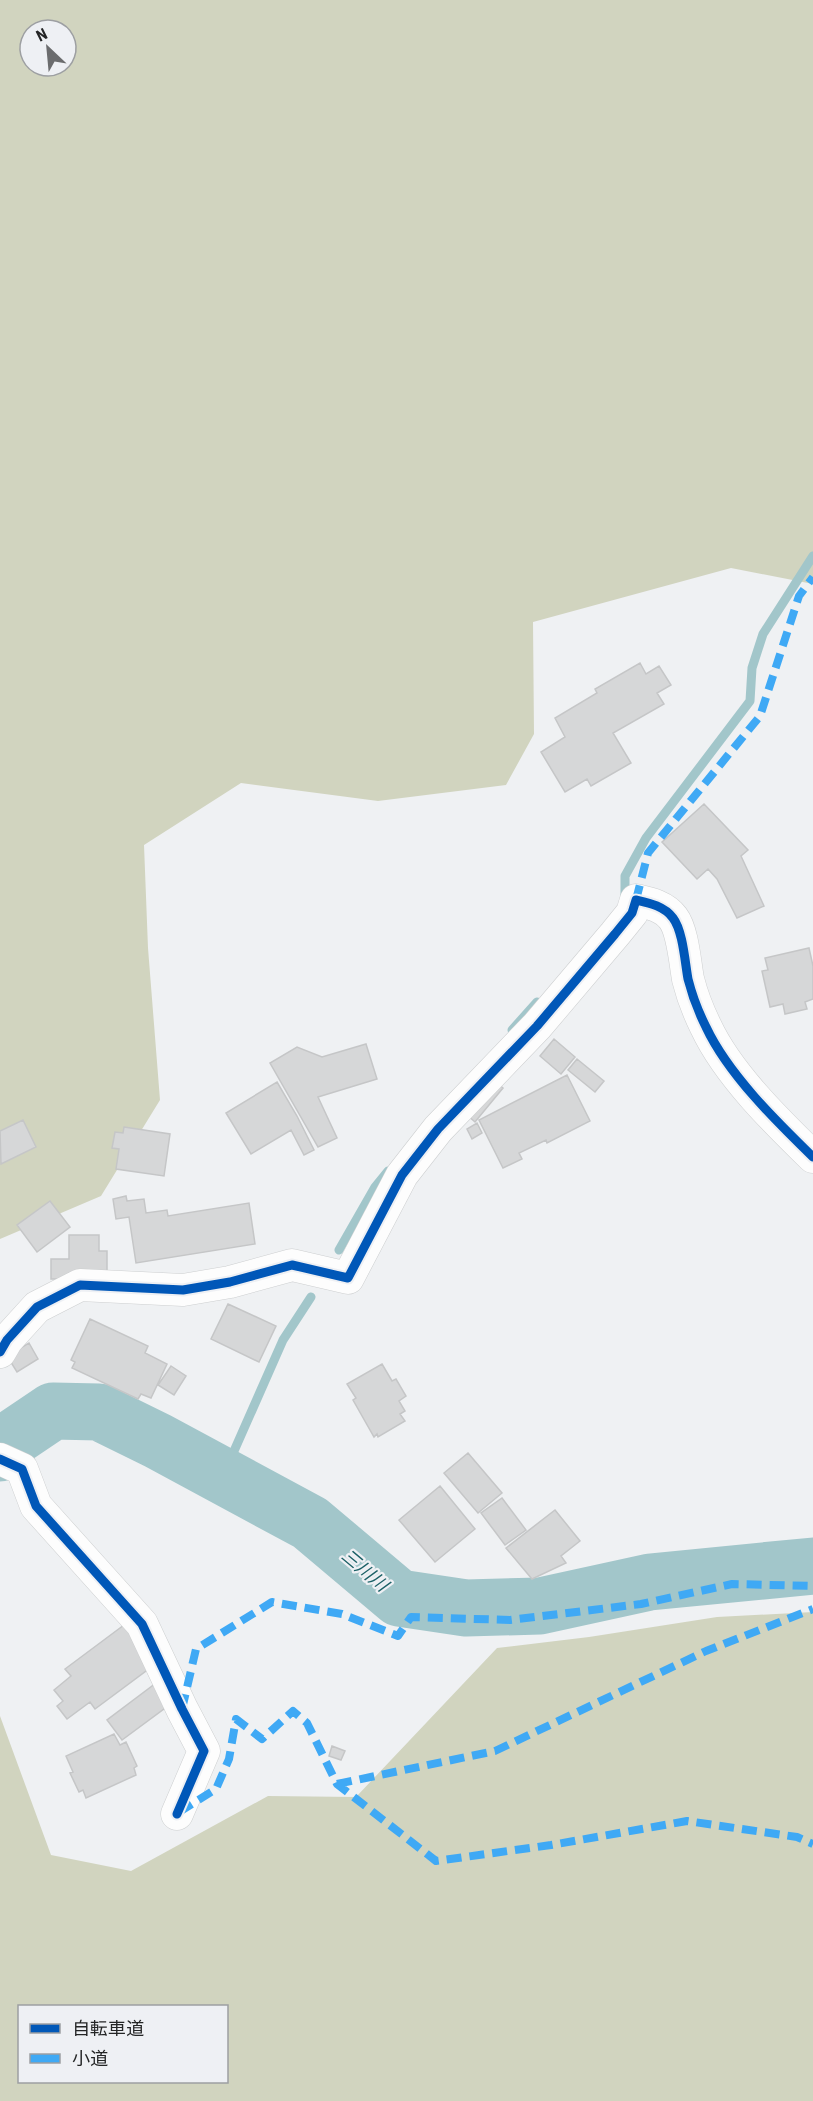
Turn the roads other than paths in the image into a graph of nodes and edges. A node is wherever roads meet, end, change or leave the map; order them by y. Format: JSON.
{"nodes":[{"id":1,"x":813,"y":1157,"type":"edge"},
{"id":2,"x":0,"y":1352,"type":"edge"},
{"id":3,"x":11,"y":1464,"type":"edge"},
{"id":4,"x":177,"y":1814,"type":"dead end"}],
"edges":[{"from":1,"to":2,"type":"street"},
{"from":3,"to":4,"type":"street"}]}
